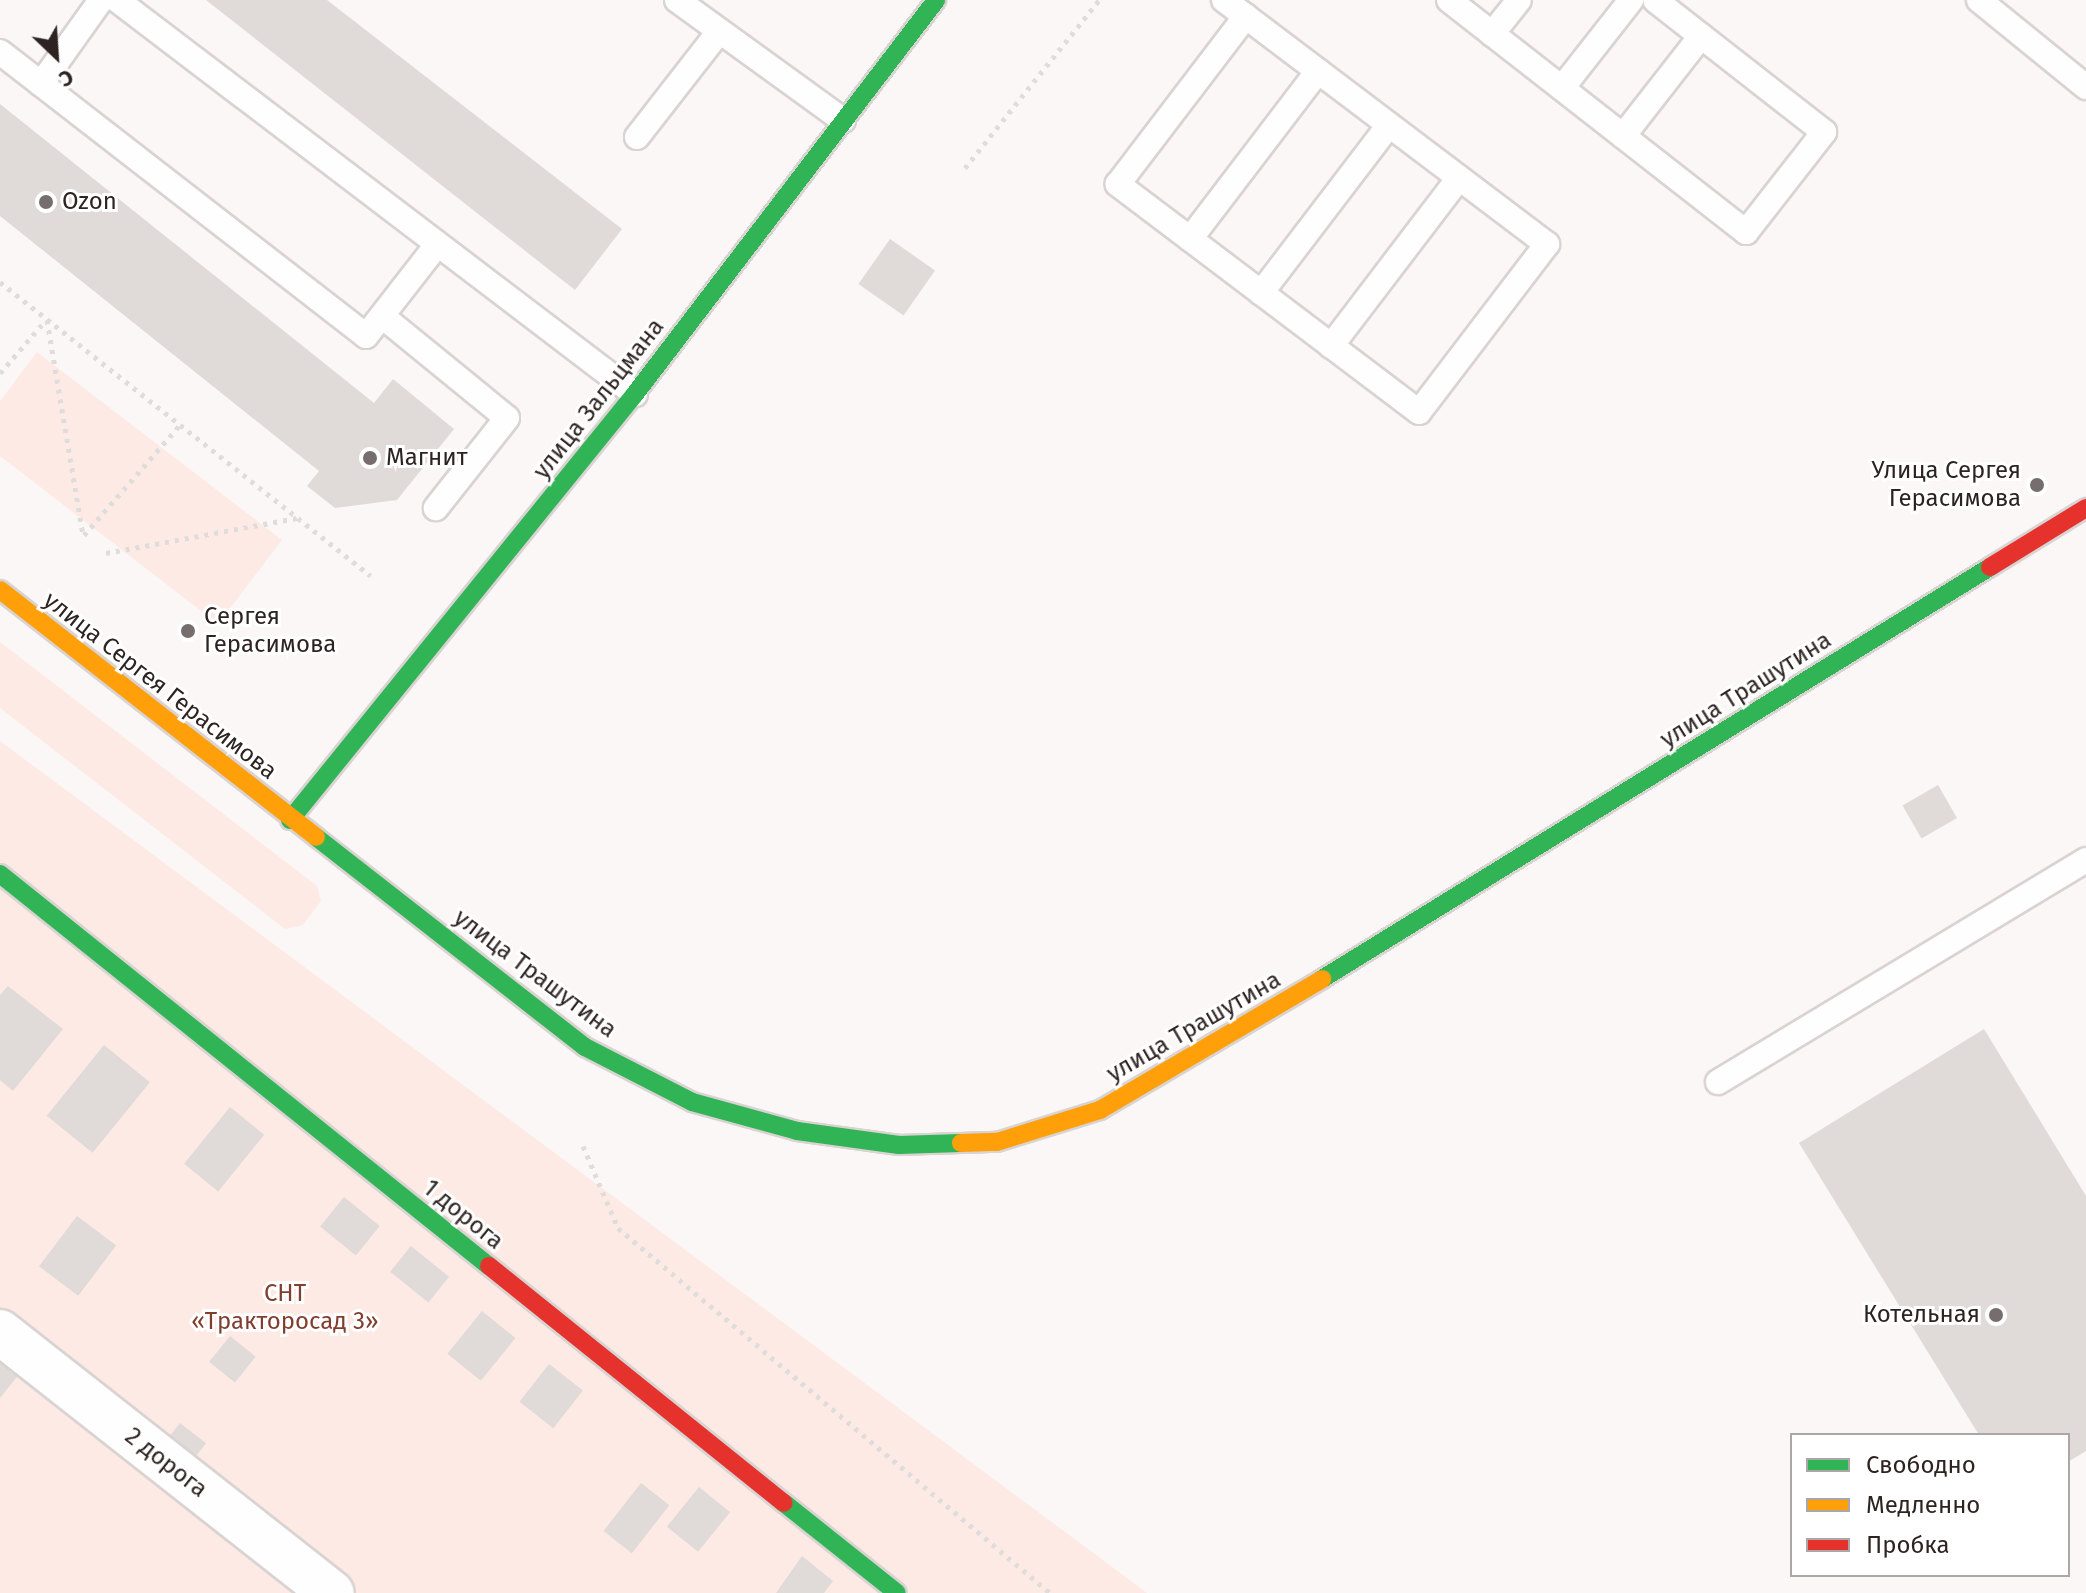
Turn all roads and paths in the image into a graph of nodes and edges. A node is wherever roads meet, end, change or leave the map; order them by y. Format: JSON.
{"nodes":[{"id":1,"x":101,"y":0,"type":"edge"},
{"id":2,"x":117,"y":0,"type":"edge"},
{"id":3,"x":677,"y":0,"type":"edge"},
{"id":4,"x":936,"y":0,"type":"edge"},
{"id":5,"x":1099,"y":0,"type":"edge"},
{"id":6,"x":1224,"y":0,"type":"edge"},
{"id":7,"x":1449,"y":0,"type":"edge"},
{"id":8,"x":1519,"y":0,"type":"edge"},
{"id":9,"x":1631,"y":0,"type":"edge"},
{"id":10,"x":1655,"y":0,"type":"edge"},
{"id":11,"x":1979,"y":0,"type":"edge"},
{"id":12,"x":1246,"y":16,"type":"junction"},
{"id":13,"x":718,"y":33,"type":"junction"},
{"id":14,"x":1492,"y":34,"type":"junction"},
{"id":15,"x":1701,"y":36,"type":"junction"},
{"id":16,"x":0,"y":52,"type":"edge"},
{"id":17,"x":1318,"y":71,"type":"junction"},
{"id":18,"x":41,"y":84,"type":"junction"},
{"id":19,"x":2086,"y":87,"type":"edge"},
{"id":20,"x":1562,"y":88,"type":"junction"},
{"id":21,"x":843,"y":120,"type":"junction"},
{"id":22,"x":1389,"y":125,"type":"junction"},
{"id":23,"x":1623,"y":136,"type":"junction"},
{"id":24,"x":637,"y":137,"type":"dead end"},
{"id":25,"x":965,"y":168,"type":"dead end"},
{"id":26,"x":1459,"y":178,"type":"junction"},
{"id":27,"x":1190,"y":239,"type":"junction"},
{"id":28,"x":436,"y":246,"type":"junction"},
{"id":29,"x":0,"y":282,"type":"edge"},
{"id":30,"x":1261,"y":293,"type":"junction"},
{"id":31,"x":382,"y":316,"type":"junction"},
{"id":32,"x":47,"y":319,"type":"junction"},
{"id":33,"x":1331,"y":346,"type":"junction"},
{"id":34,"x":0,"y":373,"type":"edge"},
{"id":35,"x":635,"y":394,"type":"junction"},
{"id":36,"x":180,"y":425,"type":"junction"},
{"id":37,"x":436,"y":508,"type":"dead end"},
{"id":38,"x":2086,"y":508,"type":"edge"},
{"id":39,"x":297,"y":518,"type":"junction"},
{"id":40,"x":106,"y":553,"type":"dead end"},
{"id":41,"x":371,"y":576,"type":"dead end"},
{"id":42,"x":0,"y":590,"type":"edge"},
{"id":43,"x":290,"y":820,"type":"junction"},
{"id":44,"x":2086,"y":860,"type":"edge"},
{"id":45,"x":0,"y":874,"type":"edge"},
{"id":46,"x":1718,"y":1082,"type":"dead end"},
{"id":47,"x":583,"y":1146,"type":"dead end"},
{"id":48,"x":0,"y":1332,"type":"edge"},
{"id":49,"x":332,"y":1593,"type":"edge"},
{"id":50,"x":897,"y":1593,"type":"edge"},
{"id":51,"x":1050,"y":1593,"type":"edge"}],
"edges":[{"from":1,"to":18,"type":"lane"},
{"from":2,"to":28,"type":"lane"},
{"from":3,"to":13,"type":"lane"},
{"from":4,"to":21,"type":"street","name":"улица Зальцмана"},
{"from":5,"to":25,"type":"path"},
{"from":6,"to":12,"type":"lane"},
{"from":7,"to":14,"type":"lane"},
{"from":8,"to":14,"type":"lane"},
{"from":9,"to":20,"type":"lane"},
{"from":10,"to":15,"type":"lane"},
{"from":11,"to":19,"type":"lane"},
{"from":12,"to":17,"type":"lane"},
{"from":12,"to":27,"type":"lane"},
{"from":13,"to":21,"type":"lane"},
{"from":13,"to":24,"type":"lane"},
{"from":14,"to":20,"type":"lane"},
{"from":15,"to":23,"type":"lane"},
{"from":15,"to":23,"type":"lane"},
{"from":16,"to":18,"type":"lane"},
{"from":17,"to":22,"type":"lane"},
{"from":17,"to":27,"type":"lane"},
{"from":18,"to":31,"type":"lane"},
{"from":20,"to":23,"type":"lane"},
{"from":21,"to":35,"type":"street","name":"улица Зальцмана"},
{"from":22,"to":26,"type":"lane"},
{"from":22,"to":30,"type":"lane"},
{"from":26,"to":33,"type":"lane"},
{"from":26,"to":33,"type":"lane"},
{"from":27,"to":30,"type":"lane"},
{"from":28,"to":31,"type":"lane"},
{"from":28,"to":35,"type":"lane"},
{"from":29,"to":32,"type":"path"},
{"from":30,"to":33,"type":"lane"},
{"from":31,"to":37,"type":"lane"},
{"from":32,"to":34,"type":"path"},
{"from":32,"to":36,"type":"path"},
{"from":32,"to":36,"type":"path"},
{"from":35,"to":43,"type":"street","name":"улица Зальцмана"},
{"from":36,"to":39,"type":"path"},
{"from":38,"to":43,"type":"street","name":"улица Трашутина"},
{"from":39,"to":40,"type":"path"},
{"from":39,"to":41,"type":"path"},
{"from":42,"to":43,"type":"street","name":"улица Сергея Герасимова"},
{"from":44,"to":46,"type":"lane"},
{"from":45,"to":50,"type":"street","name":"1 дорога"},
{"from":47,"to":51,"type":"path"},
{"from":48,"to":49,"type":"street","name":"2 дорога"}]}
